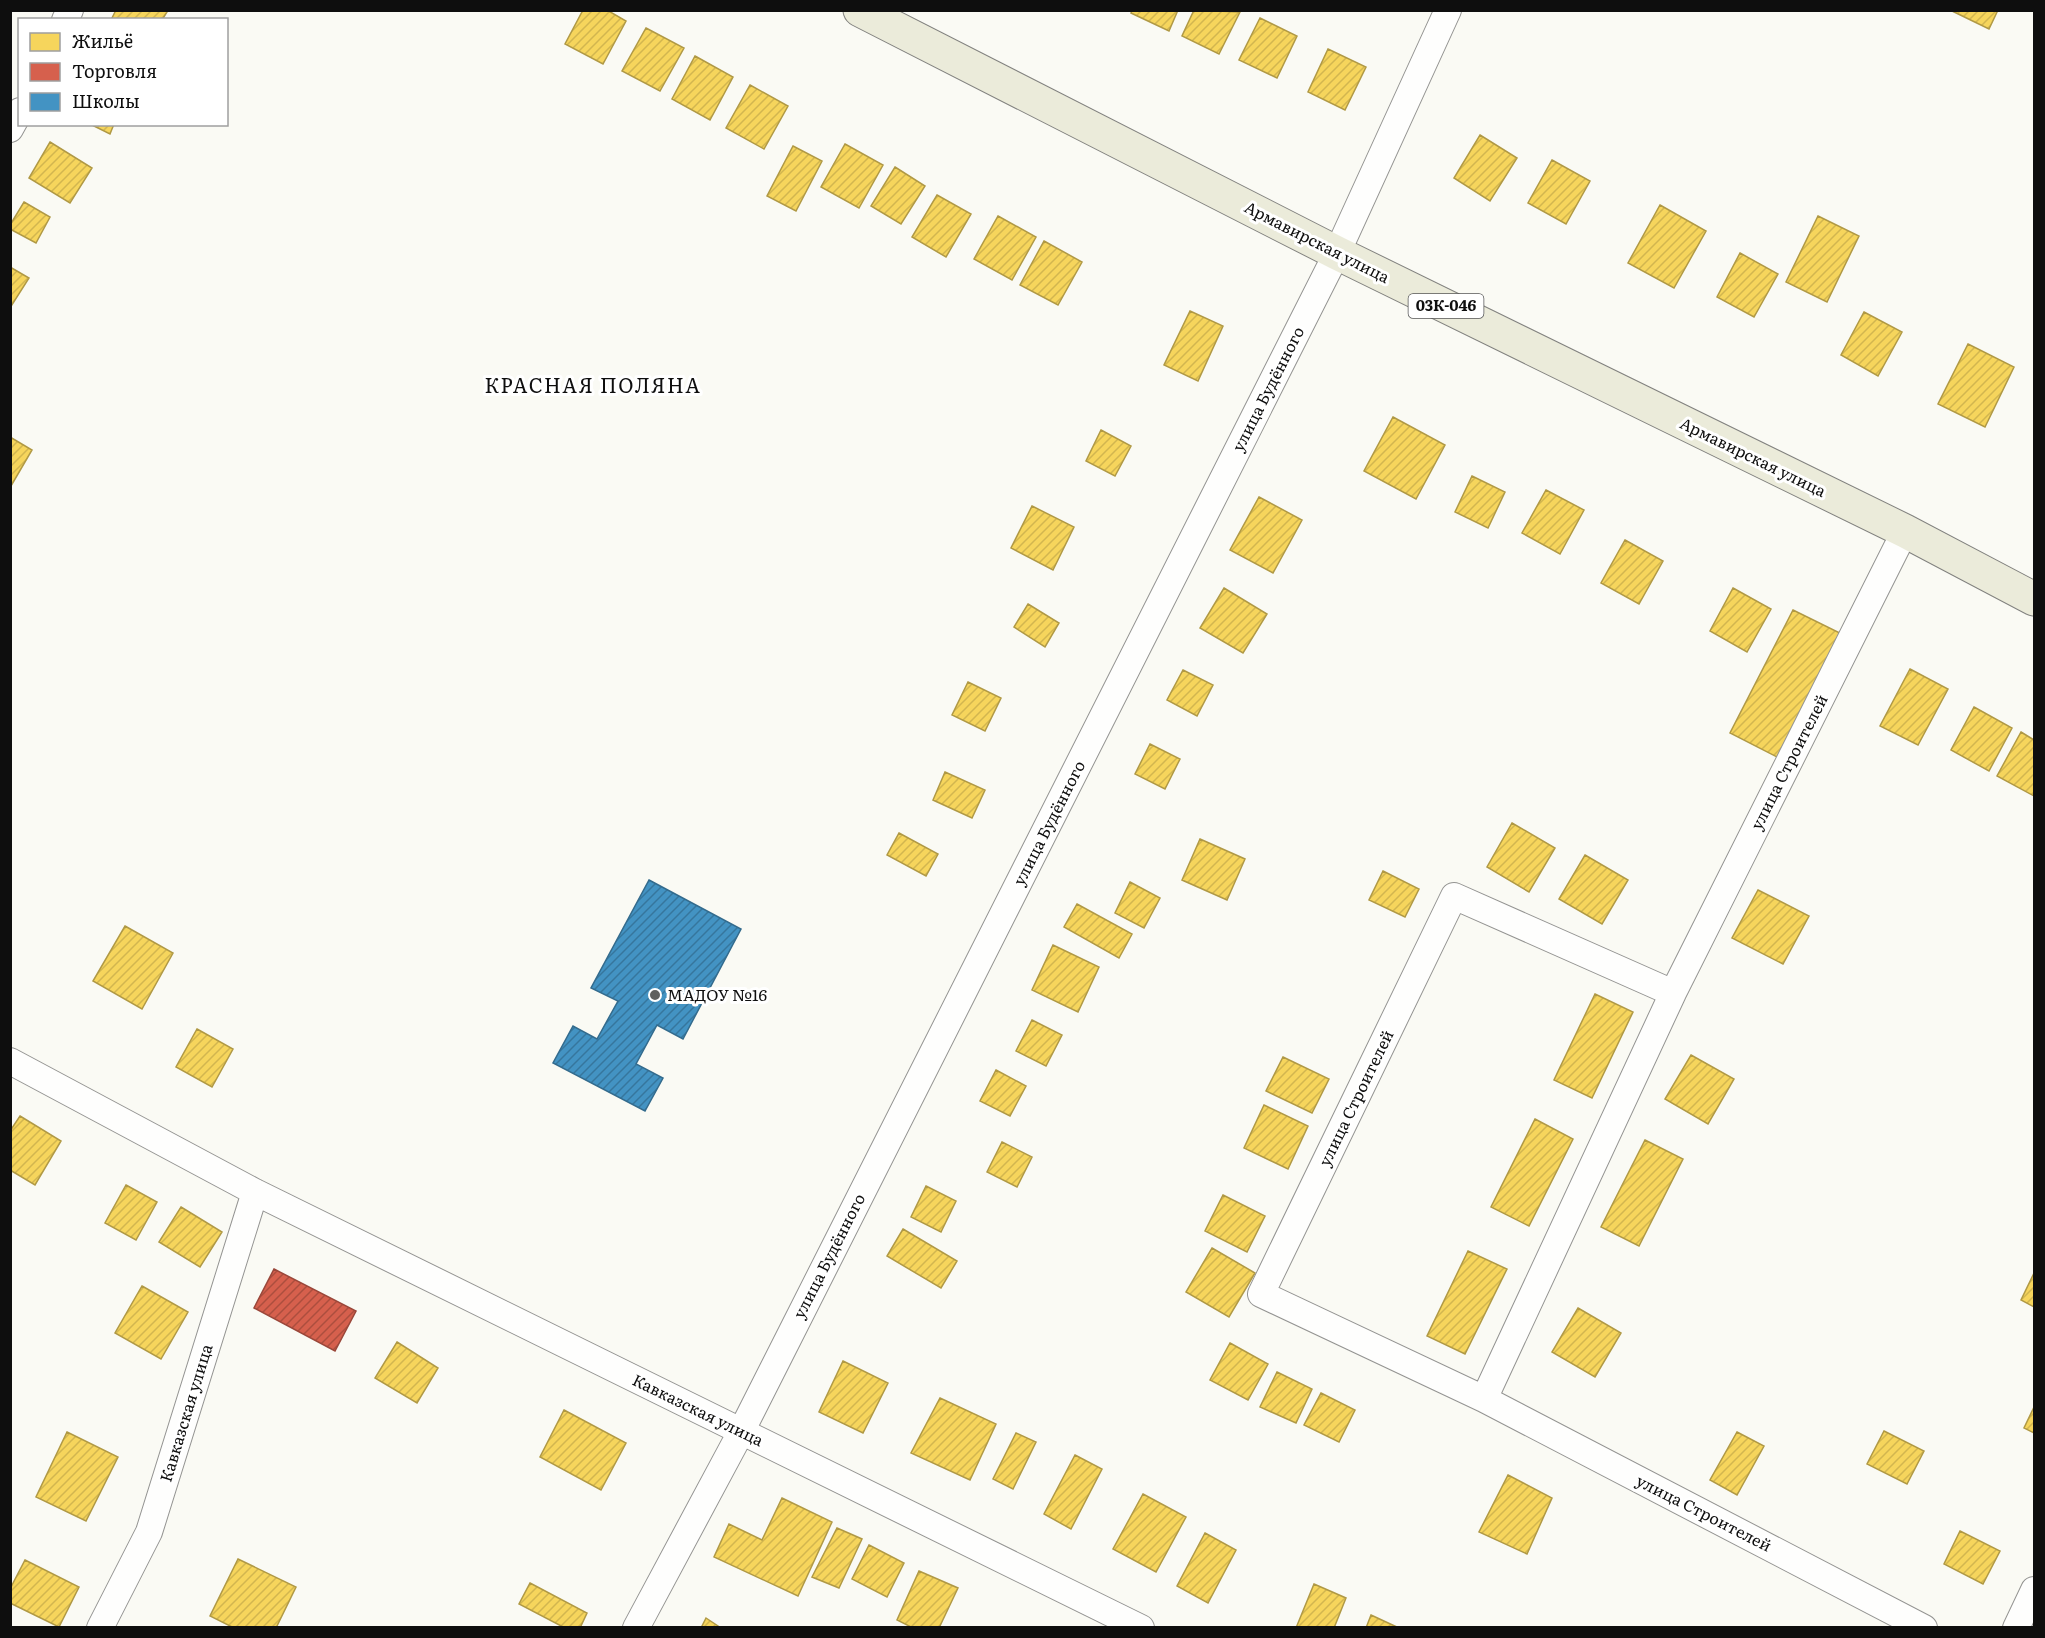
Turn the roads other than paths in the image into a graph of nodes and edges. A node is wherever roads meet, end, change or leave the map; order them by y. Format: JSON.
{"nodes":[{"id":1,"x":860,"y":10,"type":"edge"},
{"id":2,"x":1448,"y":10,"type":"edge"},
{"id":3,"x":18,"y":115,"type":"edge"},
{"id":4,"x":10,"y":129,"type":"edge"},
{"id":5,"x":1337,"y":253,"type":"junction"},
{"id":6,"x":1905,"y":531,"type":"junction"},
{"id":7,"x":2034,"y":599,"type":"edge"},
{"id":8,"x":1673,"y":993,"type":"junction"},
{"id":9,"x":10,"y":1061,"type":"edge"},
{"id":10,"x":255,"y":1192,"type":"junction"},
{"id":11,"x":1484,"y":1399,"type":"junction"},
{"id":12,"x":741,"y":1432,"type":"junction"},
{"id":13,"x":2034,"y":1590,"type":"edge"},
{"id":14,"x":100,"y":1628,"type":"edge"},
{"id":15,"x":636,"y":1628,"type":"edge"},
{"id":16,"x":1141,"y":1628,"type":"edge"},
{"id":17,"x":1924,"y":1628,"type":"edge"},
{"id":18,"x":2016,"y":1628,"type":"edge"}],
"edges":[{"from":1,"to":5,"type":"main road","name":"Армавирская улица","number":"03К-046"},
{"from":2,"to":5,"type":"street","name":"улица Будённого"},
{"from":3,"to":4,"type":"street"},
{"from":5,"to":6,"type":"main road","name":"Армавирская улица","number":"03К-046"},
{"from":5,"to":12,"type":"street","name":"улица Будённого"},
{"from":6,"to":7,"type":"main road","name":"Армавирская улица","number":"03К-046"},
{"from":6,"to":8,"type":"street","name":"улица Строителей"},
{"from":8,"to":11,"type":"street","name":"улица Строителей"},
{"from":8,"to":11,"type":"street","name":"улица Строителей"},
{"from":9,"to":10,"type":"street","name":"Кавказская улица"},
{"from":10,"to":12,"type":"street","name":"Кавказская улица"},
{"from":10,"to":14,"type":"street","name":"Кавказская улица"},
{"from":11,"to":17,"type":"street","name":"улица Строителей"},
{"from":12,"to":15,"type":"street","name":"улица Будённого"},
{"from":12,"to":16,"type":"street","name":"Кавказская улица"},
{"from":13,"to":18,"type":"street"}]}
